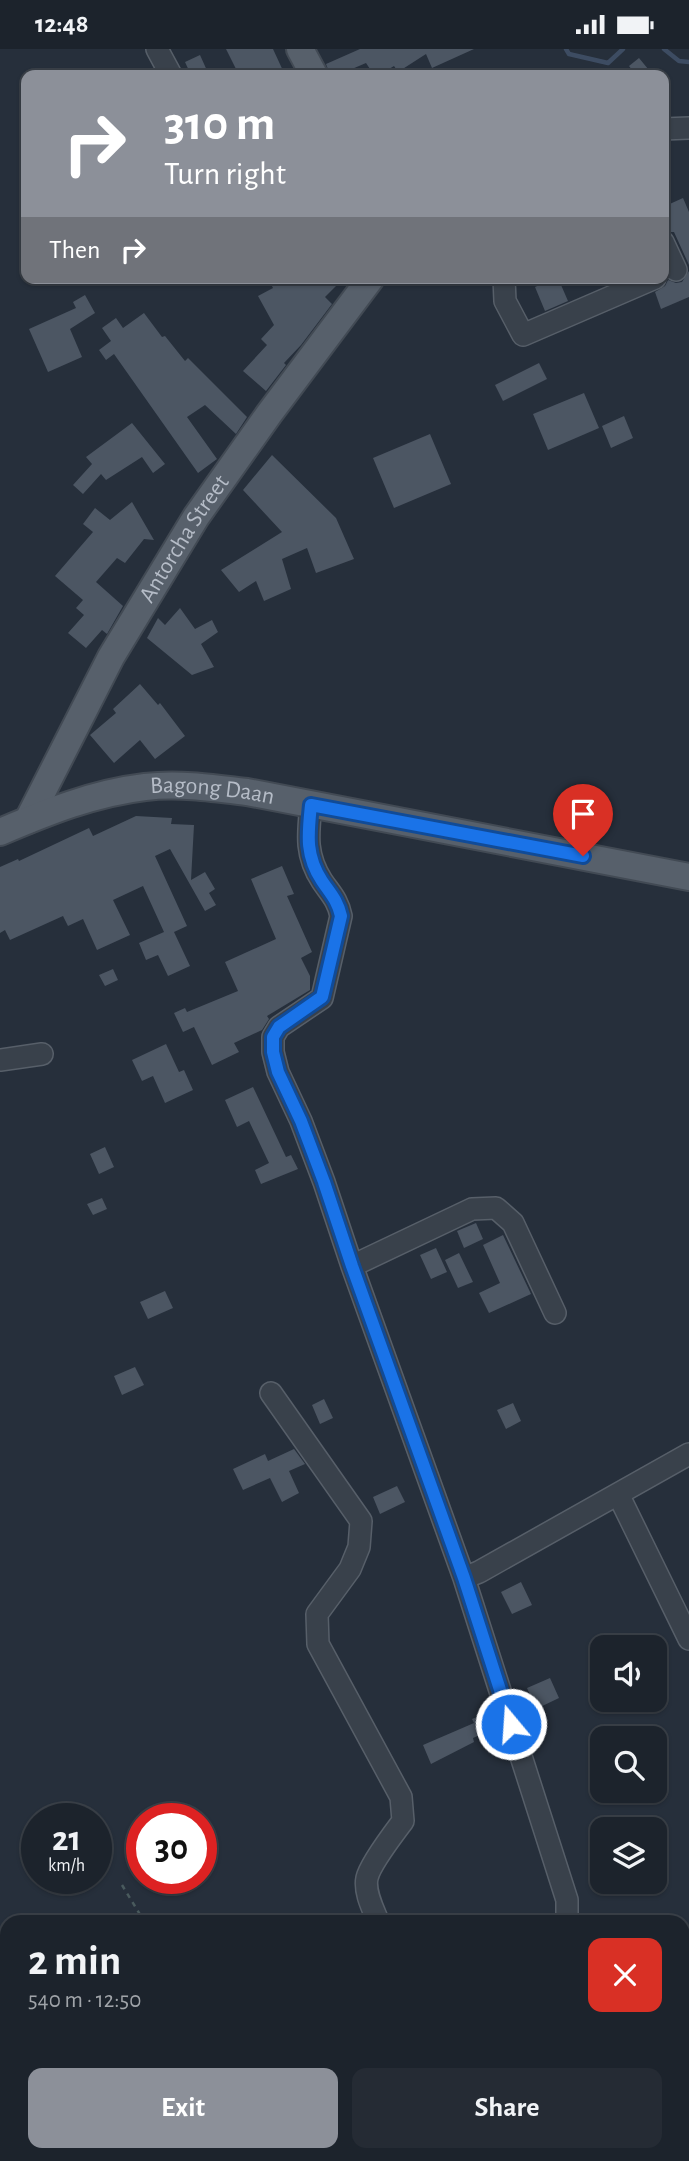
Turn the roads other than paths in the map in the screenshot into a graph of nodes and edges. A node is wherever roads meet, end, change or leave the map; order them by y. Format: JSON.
{"nodes":[{"id":1,"x":158,"y":49,"type":"edge"},
{"id":2,"x":300,"y":49,"type":"edge"},
{"id":3,"x":168,"y":70,"type":"edge"},
{"id":4,"x":311,"y":70,"type":"edge"},
{"id":5,"x":689,"y":128,"type":"edge"},
{"id":6,"x":669,"y":129,"type":"edge"},
{"id":7,"x":366,"y":284,"type":"edge"},
{"id":8,"x":504,"y":284,"type":"edge"},
{"id":9,"x":615,"y":286,"type":"edge"},
{"id":10,"x":311,"y":805,"type":"junction"},
{"id":11,"x":28,"y":820,"type":"junction"},
{"id":12,"x":0,"y":832,"type":"edge"},
{"id":13,"x":689,"y":877,"type":"edge"},
{"id":14,"x":42,"y":1054,"type":"dead end"},
{"id":15,"x":0,"y":1060,"type":"edge"},
{"id":16,"x":352,"y":1266,"type":"junction"},
{"id":17,"x":555,"y":1313,"type":"dead end"},
{"id":18,"x":271,"y":1393,"type":"dead end"},
{"id":19,"x":689,"y":1454,"type":"edge"},
{"id":20,"x":618,"y":1494,"type":"junction"},
{"id":21,"x":464,"y":1578,"type":"junction"},
{"id":22,"x":689,"y":1639,"type":"edge"},
{"id":23,"x":375,"y":1915,"type":"edge"},
{"id":24,"x":567,"y":1915,"type":"edge"}],
"edges":[{"from":1,"to":3,"type":"street"},
{"from":2,"to":4,"type":"main road"},
{"from":5,"to":6,"type":"street"},
{"from":7,"to":11,"type":"main road","name":"Antorcha Street"},
{"from":8,"to":9,"type":"street"},
{"from":10,"to":11,"type":"main road","name":"Bagong Daan"},
{"from":10,"to":13,"type":"main road","name":"Bagong Daan"},
{"from":10,"to":16,"type":"street"},
{"from":11,"to":12,"type":"main road","name":"Bagong Daan"},
{"from":14,"to":15,"type":"street"},
{"from":16,"to":17,"type":"street"},
{"from":16,"to":21,"type":"street"},
{"from":18,"to":23,"type":"street"},
{"from":19,"to":20,"type":"street"},
{"from":20,"to":21,"type":"street"},
{"from":20,"to":22,"type":"street"},
{"from":21,"to":24,"type":"street"}]}
